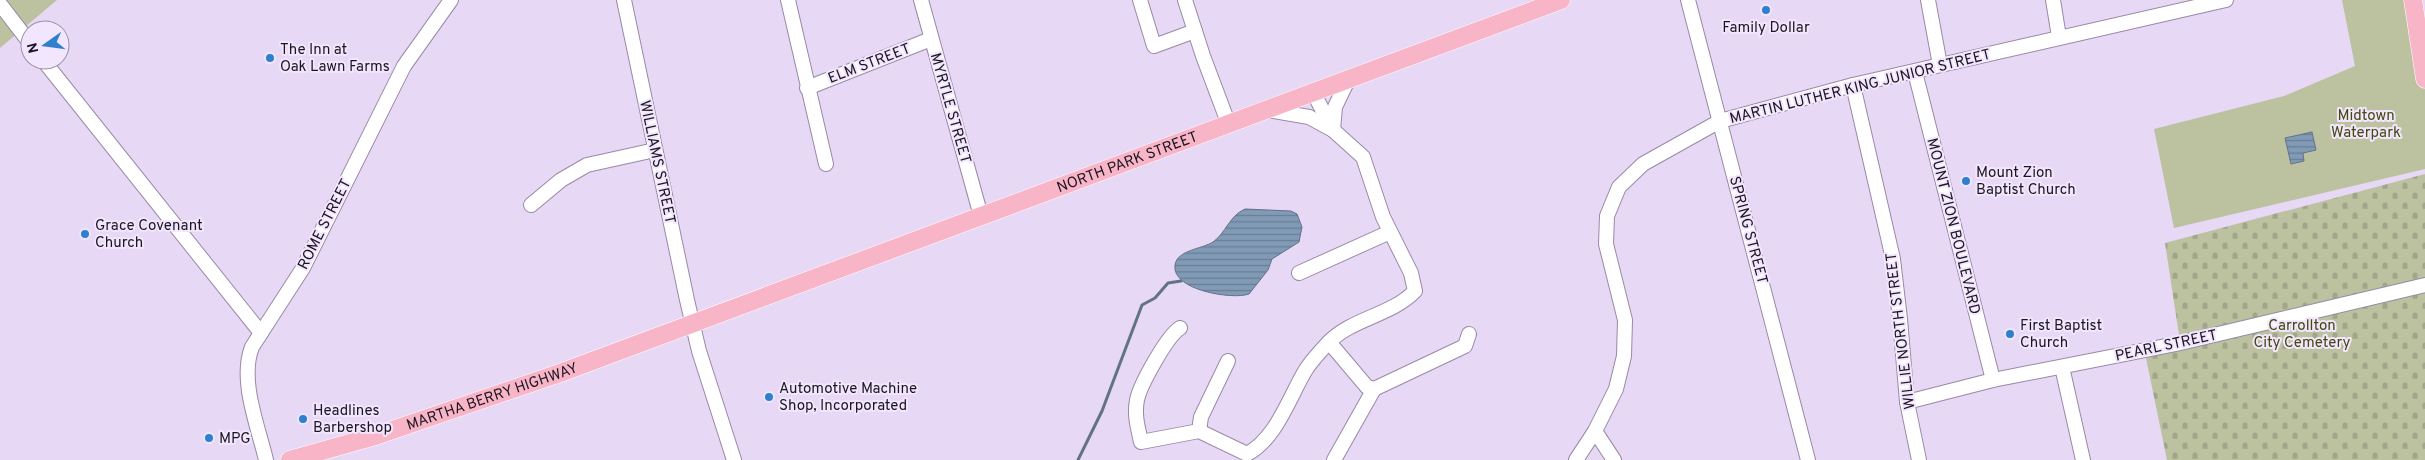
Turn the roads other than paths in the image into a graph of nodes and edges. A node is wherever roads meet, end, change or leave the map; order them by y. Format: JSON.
{"nodes":[{"id":1,"x":451,"y":0,"type":"edge"},
{"id":2,"x":624,"y":0,"type":"edge"},
{"id":3,"x":788,"y":0,"type":"edge"},
{"id":4,"x":921,"y":0,"type":"edge"},
{"id":5,"x":1140,"y":0,"type":"edge"},
{"id":6,"x":1186,"y":0,"type":"edge"},
{"id":7,"x":1561,"y":0,"type":"edge"},
{"id":8,"x":1688,"y":0,"type":"edge"},
{"id":9,"x":1928,"y":0,"type":"edge"},
{"id":10,"x":2053,"y":0,"type":"edge"},
{"id":11,"x":2225,"y":0,"type":"edge"},
{"id":12,"x":2414,"y":0,"type":"edge"},
{"id":13,"x":0,"y":4,"type":"edge"},
{"id":14,"x":1540,"y":4,"type":"edge"},
{"id":15,"x":20,"y":30,"type":"edge"},
{"id":16,"x":1195,"y":31,"type":"junction"},
{"id":17,"x":2059,"y":37,"type":"junction"},
{"id":18,"x":931,"y":39,"type":"junction"},
{"id":19,"x":1940,"y":65,"type":"junction"},
{"id":20,"x":51,"y":70,"type":"edge"},
{"id":21,"x":1915,"y":72,"type":"junction"},
{"id":22,"x":2425,"y":79,"type":"edge"},
{"id":23,"x":1348,"y":80,"type":"junction"},
{"id":24,"x":1853,"y":85,"type":"junction"},
{"id":25,"x":806,"y":88,"type":"junction"},
{"id":26,"x":1313,"y":92,"type":"junction"},
{"id":27,"x":1268,"y":110,"type":"junction"},
{"id":28,"x":1720,"y":121,"type":"junction"},
{"id":29,"x":1229,"y":125,"type":"junction"},
{"id":30,"x":1333,"y":130,"type":"junction"},
{"id":31,"x":655,"y":150,"type":"junction"},
{"id":32,"x":826,"y":164,"type":"dead end"},
{"id":33,"x":531,"y":204,"type":"dead end"},
{"id":34,"x":981,"y":216,"type":"junction"},
{"id":35,"x":1390,"y":232,"type":"junction"},
{"id":36,"x":1299,"y":273,"type":"dead end"},
{"id":37,"x":2425,"y":285,"type":"edge"},
{"id":38,"x":693,"y":325,"type":"junction"},
{"id":39,"x":1180,"y":328,"type":"dead end"},
{"id":40,"x":261,"y":333,"type":"junction"},
{"id":41,"x":1469,"y":334,"type":"dead end"},
{"id":42,"x":1329,"y":342,"type":"junction"},
{"id":43,"x":1228,"y":361,"type":"dead end"},
{"id":44,"x":2062,"y":367,"type":"junction"},
{"id":45,"x":1993,"y":380,"type":"junction"},
{"id":46,"x":1374,"y":389,"type":"junction"},
{"id":47,"x":1907,"y":402,"type":"junction"},
{"id":48,"x":1199,"y":431,"type":"junction"},
{"id":49,"x":1594,"y":431,"type":"junction"},
{"id":50,"x":266,"y":460,"type":"edge"},
{"id":51,"x":290,"y":460,"type":"edge"},
{"id":52,"x":734,"y":460,"type":"edge"},
{"id":53,"x":1334,"y":460,"type":"edge"},
{"id":54,"x":1576,"y":460,"type":"edge"},
{"id":55,"x":1614,"y":460,"type":"edge"},
{"id":56,"x":1808,"y":460,"type":"edge"},
{"id":57,"x":1920,"y":460,"type":"edge"},
{"id":58,"x":2083,"y":460,"type":"edge"}],
"edges":[{"from":1,"to":40,"type":"street","name":"ROME STREET"},
{"from":2,"to":31,"type":"street","name":"WILLIAMS STREET"},
{"from":3,"to":25,"type":"street"},
{"from":4,"to":18,"type":"street","name":"MYRTLE STREET"},
{"from":5,"to":16,"type":"street"},
{"from":6,"to":16,"type":"street"},
{"from":7,"to":14,"type":"main road","name":"NORTH PARK STREET"},
{"from":8,"to":28,"type":"street","name":"SPRING STREET"},
{"from":9,"to":19,"type":"street"},
{"from":10,"to":17,"type":"street"},
{"from":11,"to":17,"type":"street","name":"MARTIN LUTHER KING JUNIOR STREET"},
{"from":12,"to":22,"type":"main road"},
{"from":13,"to":15,"type":"street"},
{"from":14,"to":23,"type":"main road","name":"NORTH PARK STREET"},
{"from":16,"to":29,"type":"street"},
{"from":17,"to":19,"type":"street","name":"MARTIN LUTHER KING JUNIOR STREET"},
{"from":18,"to":25,"type":"street","name":"ELM STREET"},
{"from":18,"to":34,"type":"street","name":"MYRTLE STREET"},
{"from":19,"to":21,"type":"street","name":"MARTIN LUTHER KING JUNIOR STREET"},
{"from":20,"to":40,"type":"street"},
{"from":21,"to":24,"type":"street","name":"MARTIN LUTHER KING JUNIOR STREET"},
{"from":21,"to":45,"type":"street","name":"MOUNT ZION BOULEVARD"},
{"from":23,"to":26,"type":"main road","name":"NORTH PARK STREET"},
{"from":23,"to":30,"type":"street"},
{"from":24,"to":28,"type":"street","name":"MARTIN LUTHER KING JUNIOR STREET"},
{"from":24,"to":47,"type":"street","name":"WILLIE NORTH STREET"},
{"from":25,"to":32,"type":"street"},
{"from":26,"to":27,"type":"main road","name":"NORTH PARK STREET"},
{"from":26,"to":30,"type":"street"},
{"from":27,"to":29,"type":"main road","name":"NORTH PARK STREET"},
{"from":27,"to":30,"type":"street"},
{"from":28,"to":49,"type":"street","name":"MARTIN LUTHER KING JUNIOR STREET"},
{"from":28,"to":56,"type":"street","name":"SPRING STREET"},
{"from":29,"to":34,"type":"main road","name":"NORTH PARK STREET"},
{"from":30,"to":35,"type":"street"},
{"from":31,"to":33,"type":"street"},
{"from":31,"to":38,"type":"street","name":"WILLIAMS STREET"},
{"from":34,"to":38,"type":"main road","name":"NORTH PARK STREET"},
{"from":35,"to":36,"type":"street"},
{"from":35,"to":42,"type":"street"},
{"from":37,"to":44,"type":"street","name":"PEARL STREET"},
{"from":38,"to":51,"type":"main road","name":"MARTHA BERRY HIGHWAY"},
{"from":38,"to":52,"type":"street","name":"WILLIAMS STREET"},
{"from":39,"to":48,"type":"street"},
{"from":40,"to":50,"type":"street","name":"ROME STREET"},
{"from":41,"to":46,"type":"street"},
{"from":42,"to":46,"type":"street"},
{"from":42,"to":48,"type":"street"},
{"from":43,"to":48,"type":"street"},
{"from":44,"to":45,"type":"street","name":"PEARL STREET"},
{"from":44,"to":58,"type":"street"},
{"from":45,"to":47,"type":"street","name":"PEARL STREET"},
{"from":46,"to":53,"type":"street"},
{"from":47,"to":57,"type":"street","name":"WILLIE NORTH STREET"},
{"from":49,"to":54,"type":"street","name":"MARTIN LUTHER KING JUNIOR STREET"},
{"from":49,"to":55,"type":"street"}]}
